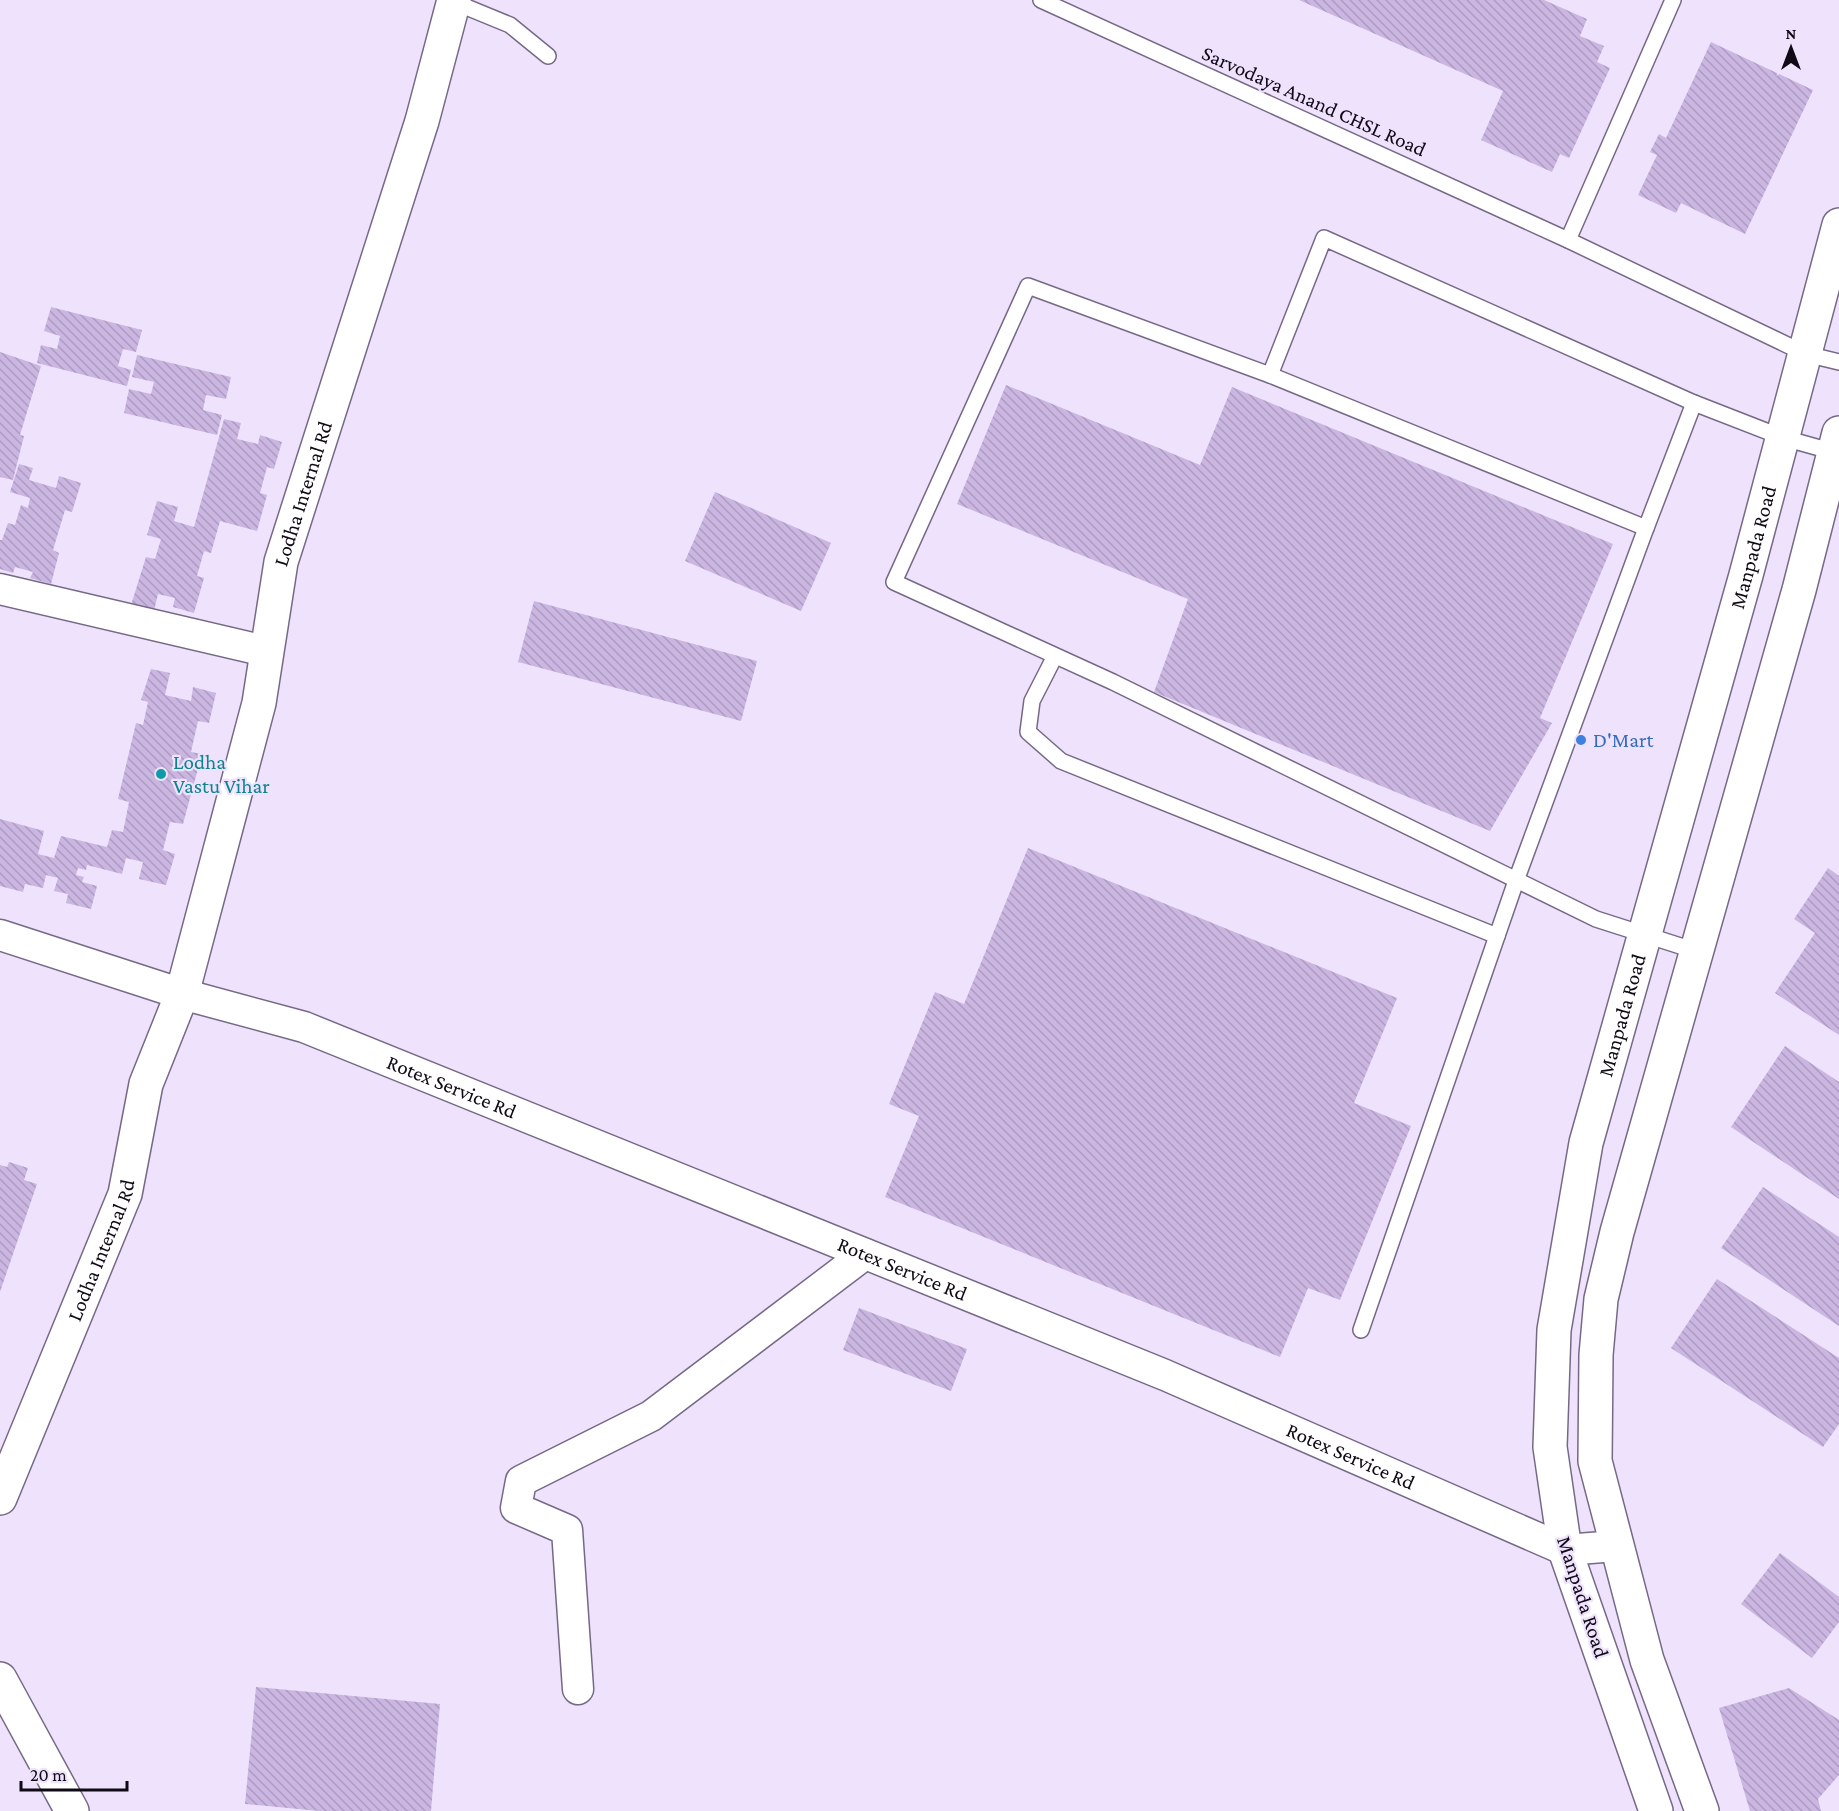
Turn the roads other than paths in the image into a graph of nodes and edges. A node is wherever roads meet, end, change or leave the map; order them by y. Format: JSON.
{"nodes":[{"id":1,"x":1041,"y":0,"type":"edge"},
{"id":2,"x":1673,"y":0,"type":"edge"},
{"id":3,"x":454,"y":1,"type":"edge"},
{"id":4,"x":548,"y":56,"type":"dead end"},
{"id":5,"x":1839,"y":225,"type":"edge"},
{"id":6,"x":1568,"y":240,"type":"junction"},
{"id":7,"x":1806,"y":354,"type":"junction"},
{"id":8,"x":1839,"y":362,"type":"edge"},
{"id":9,"x":1270,"y":375,"type":"junction"},
{"id":10,"x":1694,"y":403,"type":"junction"},
{"id":11,"x":1784,"y":438,"type":"junction"},
{"id":12,"x":1836,"y":442,"type":"edge"},
{"id":13,"x":1646,"y":528,"type":"junction"},
{"id":14,"x":0,"y":589,"type":"edge"},
{"id":15,"x":265,"y":651,"type":"junction"},
{"id":16,"x":1055,"y":656,"type":"junction"},
{"id":17,"x":1517,"y":878,"type":"junction"},
{"id":18,"x":1644,"y":934,"type":"junction"},
{"id":19,"x":0,"y":935,"type":"edge"},
{"id":20,"x":1497,"y":936,"type":"junction"},
{"id":21,"x":1696,"y":951,"type":"junction"},
{"id":22,"x":182,"y":994,"type":"junction"},
{"id":23,"x":865,"y":1254,"type":"junction"},
{"id":24,"x":1361,"y":1330,"type":"dead end"},
{"id":25,"x":0,"y":1497,"type":"edge"},
{"id":26,"x":1616,"y":1546,"type":"junction"},
{"id":27,"x":1564,"y":1550,"type":"junction"},
{"id":28,"x":0,"y":1679,"type":"edge"},
{"id":29,"x":578,"y":1689,"type":"dead end"},
{"id":30,"x":72,"y":1811,"type":"edge"},
{"id":31,"x":1656,"y":1811,"type":"edge"},
{"id":32,"x":1702,"y":1811,"type":"edge"}],
"edges":[{"from":1,"to":6,"type":"lane","name":"Sarvodaya Anand CHSL Road"},
{"from":2,"to":6,"type":"lane"},
{"from":3,"to":4,"type":"lane"},
{"from":3,"to":15,"type":"main road","name":"Lodha Internal Rd"},
{"from":5,"to":7,"type":"main road","name":"Manpada Road"},
{"from":6,"to":7,"type":"lane","name":"Sarvodaya Anand CHSL Road"},
{"from":7,"to":8,"type":"lane","name":"Sarvodaya Anand CHSL Road"},
{"from":7,"to":11,"type":"main road","name":"Manpada Road"},
{"from":9,"to":10,"type":"lane"},
{"from":9,"to":13,"type":"lane"},
{"from":9,"to":16,"type":"lane"},
{"from":10,"to":11,"type":"lane"},
{"from":10,"to":13,"type":"lane"},
{"from":11,"to":12,"type":"lane"},
{"from":11,"to":18,"type":"main road","name":"Manpada Road"},
{"from":12,"to":21,"type":"main road","name":"Manpada Road"},
{"from":13,"to":17,"type":"lane"},
{"from":14,"to":15,"type":"street"},
{"from":15,"to":22,"type":"main road","name":"Lodha Internal Rd"},
{"from":16,"to":17,"type":"lane"},
{"from":16,"to":20,"type":"lane"},
{"from":17,"to":18,"type":"lane"},
{"from":17,"to":20,"type":"lane"},
{"from":18,"to":21,"type":"lane"},
{"from":18,"to":27,"type":"main road","name":"Manpada Road"},
{"from":19,"to":22,"type":"street"},
{"from":20,"to":24,"type":"lane"},
{"from":21,"to":26,"type":"main road","name":"Manpada Road"},
{"from":22,"to":23,"type":"street","name":"Rotex Service Rd"},
{"from":22,"to":25,"type":"main road","name":"Lodha Internal Rd"},
{"from":23,"to":27,"type":"street","name":"Rotex Service Rd"},
{"from":23,"to":29,"type":"street"},
{"from":26,"to":27,"type":"street","name":"Rotex Service Rd"},
{"from":26,"to":32,"type":"main road","name":"Manpada Road"},
{"from":27,"to":31,"type":"main road","name":"Manpada Road"},
{"from":28,"to":30,"type":"main road"}]}
